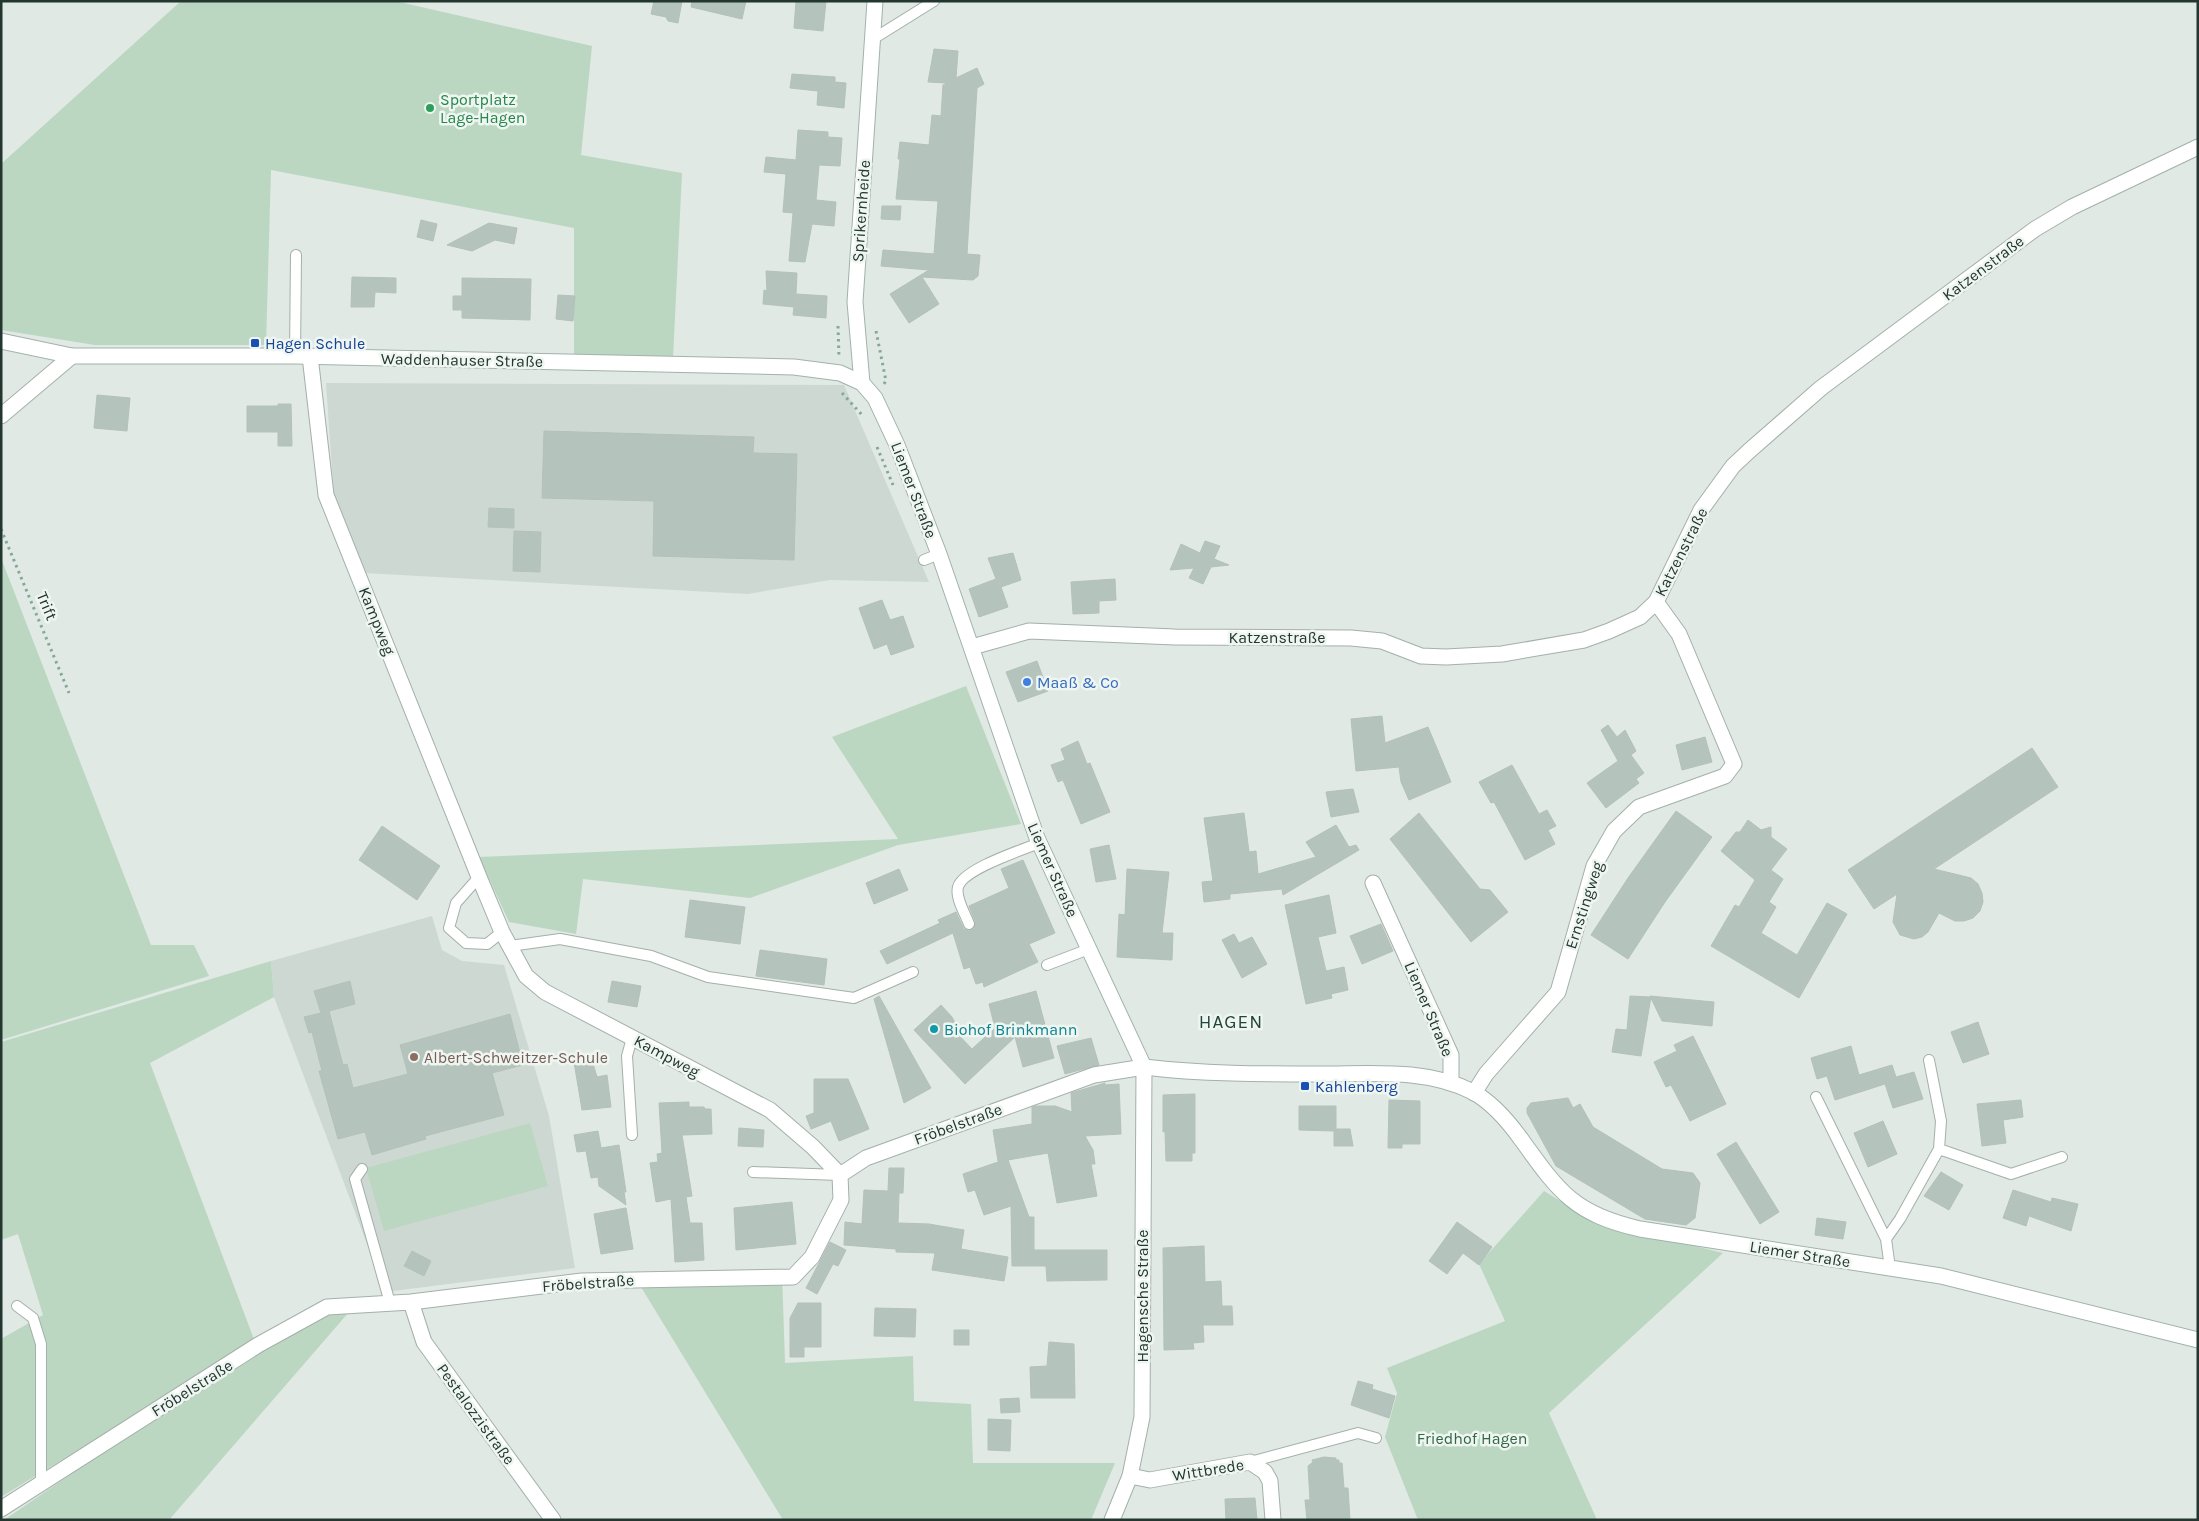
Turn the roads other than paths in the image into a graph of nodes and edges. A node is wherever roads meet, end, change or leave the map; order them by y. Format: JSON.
{"nodes":[{"id":1,"x":875,"y":1,"type":"edge"},
{"id":2,"x":934,"y":1,"type":"edge"},
{"id":3,"x":872,"y":39,"type":"junction"},
{"id":4,"x":2198,"y":147,"type":"edge"},
{"id":5,"x":296,"y":255,"type":"dead end"},
{"id":6,"x":1,"y":341,"type":"edge"},
{"id":7,"x":72,"y":356,"type":"junction"},
{"id":8,"x":303,"y":356,"type":"junction"},
{"id":9,"x":862,"y":383,"type":"junction"},
{"id":10,"x":1,"y":416,"type":"edge"},
{"id":11,"x":939,"y":554,"type":"junction"},
{"id":12,"x":924,"y":560,"type":"dead end"},
{"id":13,"x":1656,"y":602,"type":"junction"},
{"id":14,"x":972,"y":647,"type":"junction"},
{"id":15,"x":1039,"y":843,"type":"junction"},
{"id":16,"x":479,"y":877,"type":"junction"},
{"id":17,"x":1373,"y":883,"type":"dead end"},
{"id":18,"x":969,"y":924,"type":"dead end"},
{"id":19,"x":502,"y":932,"type":"junction"},
{"id":20,"x":510,"y":946,"type":"junction"},
{"id":21,"x":1089,"y":949,"type":"junction"},
{"id":22,"x":1047,"y":965,"type":"dead end"},
{"id":23,"x":913,"y":972,"type":"dead end"},
{"id":24,"x":632,"y":1038,"type":"junction"},
{"id":25,"x":1929,"y":1060,"type":"dead end"},
{"id":26,"x":1144,"y":1067,"type":"junction"},
{"id":27,"x":1451,"y":1082,"type":"junction"},
{"id":28,"x":1474,"y":1093,"type":"junction"},
{"id":29,"x":1816,"y":1097,"type":"dead end"},
{"id":30,"x":632,"y":1136,"type":"dead end"},
{"id":31,"x":1939,"y":1149,"type":"junction"},
{"id":32,"x":2062,"y":1157,"type":"dead end"},
{"id":33,"x":362,"y":1169,"type":"dead end"},
{"id":34,"x":753,"y":1172,"type":"dead end"},
{"id":35,"x":840,"y":1175,"type":"junction"},
{"id":36,"x":1886,"y":1239,"type":"junction"},
{"id":37,"x":1890,"y":1268,"type":"junction"},
{"id":38,"x":411,"y":1302,"type":"junction"},
{"id":39,"x":390,"y":1303,"type":"junction"},
{"id":40,"x":17,"y":1306,"type":"dead end"},
{"id":41,"x":2198,"y":1340,"type":"edge"},
{"id":42,"x":1376,"y":1438,"type":"dead end"},
{"id":43,"x":1250,"y":1462,"type":"junction"},
{"id":44,"x":1130,"y":1476,"type":"junction"},
{"id":45,"x":42,"y":1482,"type":"junction"},
{"id":46,"x":1,"y":1509,"type":"edge"},
{"id":47,"x":553,"y":1520,"type":"edge"},
{"id":48,"x":1112,"y":1520,"type":"edge"},
{"id":49,"x":1273,"y":1520,"type":"edge"}],
"edges":[{"from":1,"to":3,"type":"street","name":"Sprikernheide"},
{"from":2,"to":3,"type":"lane"},
{"from":3,"to":9,"type":"street","name":"Sprikernheide"},
{"from":4,"to":13,"type":"street","name":"Katzenstraße"},
{"from":5,"to":8,"type":"lane"},
{"from":6,"to":7,"type":"street","name":"Waddenhauser Straße"},
{"from":7,"to":8,"type":"street","name":"Waddenhauser Straße"},
{"from":7,"to":10,"type":"street"},
{"from":8,"to":9,"type":"street","name":"Waddenhauser Straße"},
{"from":8,"to":16,"type":"street","name":"Kampweg"},
{"from":9,"to":11,"type":"street","name":"Liemer Straße"},
{"from":11,"to":12,"type":"lane"},
{"from":11,"to":14,"type":"street","name":"Liemer Straße"},
{"from":13,"to":14,"type":"street","name":"Katzenstraße"},
{"from":13,"to":28,"type":"street","name":"Ernstingweg"},
{"from":14,"to":15,"type":"street","name":"Liemer Straße"},
{"from":15,"to":18,"type":"lane"},
{"from":15,"to":21,"type":"street","name":"Liemer Straße"},
{"from":16,"to":19,"type":"street","name":"Kampweg"},
{"from":16,"to":19,"type":"lane"},
{"from":17,"to":27,"type":"street","name":"Liemer Straße"},
{"from":19,"to":20,"type":"street","name":"Kampweg"},
{"from":20,"to":23,"type":"lane"},
{"from":20,"to":24,"type":"street","name":"Kampweg"},
{"from":21,"to":22,"type":"lane"},
{"from":21,"to":26,"type":"street","name":"Liemer Straße"},
{"from":24,"to":30,"type":"lane"},
{"from":24,"to":35,"type":"street","name":"Kampweg"},
{"from":25,"to":31,"type":"lane"},
{"from":26,"to":27,"type":"street","name":"Liemer Straße"},
{"from":26,"to":35,"type":"street","name":"Fröbelstraße"},
{"from":26,"to":44,"type":"street","name":"Hagensche Straße"},
{"from":27,"to":28,"type":"street","name":"Liemer Straße"},
{"from":28,"to":37,"type":"street","name":"Liemer Straße"},
{"from":29,"to":36,"type":"lane"},
{"from":31,"to":32,"type":"lane"},
{"from":31,"to":36,"type":"lane"},
{"from":33,"to":39,"type":"lane"},
{"from":34,"to":35,"type":"lane"},
{"from":35,"to":38,"type":"street","name":"Fröbelstraße"},
{"from":36,"to":37,"type":"lane"},
{"from":37,"to":41,"type":"street","name":"Liemer Straße"},
{"from":38,"to":39,"type":"street","name":"Fröbelstraße"},
{"from":38,"to":47,"type":"street","name":"Pestalozzistraße"},
{"from":39,"to":45,"type":"street","name":"Fröbelstraße"},
{"from":40,"to":45,"type":"lane"},
{"from":42,"to":43,"type":"lane"},
{"from":43,"to":44,"type":"street","name":"Wittbrede"},
{"from":43,"to":49,"type":"street","name":"Wittbrede"},
{"from":44,"to":48,"type":"street","name":"Hagensche Straße"},
{"from":45,"to":46,"type":"street","name":"Fröbelstraße"}]}
